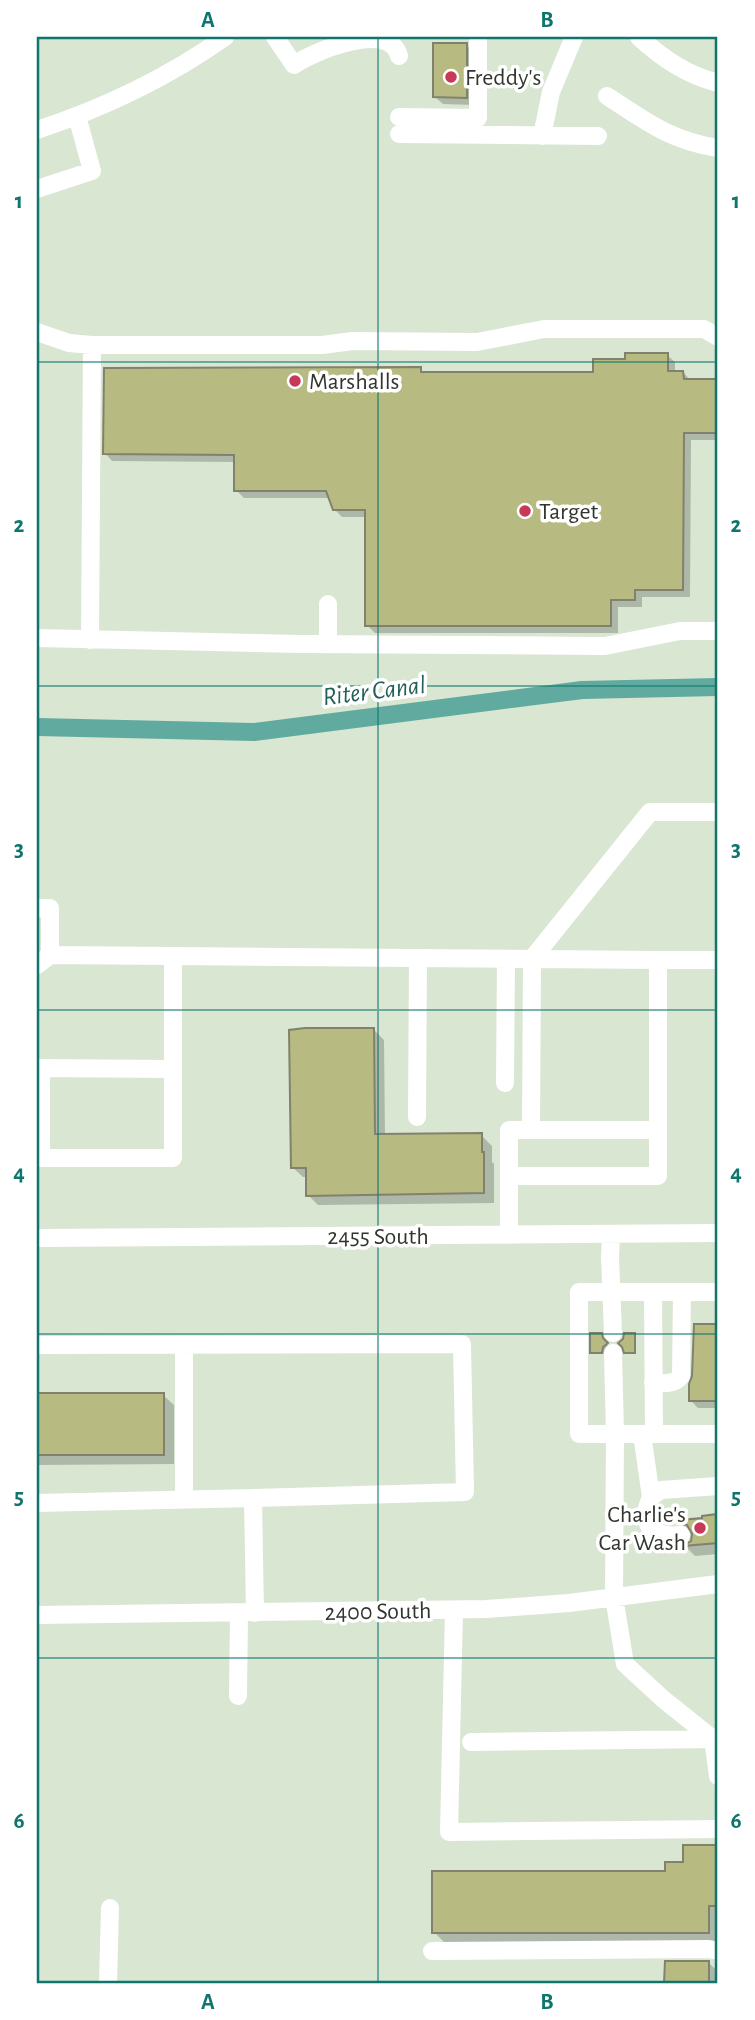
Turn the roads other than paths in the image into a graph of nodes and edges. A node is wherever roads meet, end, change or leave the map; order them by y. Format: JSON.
{"nodes":[{"id":1,"x":225,"y":37,"type":"edge"},
{"id":2,"x":275,"y":37,"type":"edge"},
{"id":3,"x":478,"y":37,"type":"edge"},
{"id":4,"x":574,"y":37,"type":"edge"},
{"id":5,"x":639,"y":37,"type":"edge"},
{"id":6,"x":396,"y":45,"type":"edge"},
{"id":7,"x":718,"y":83,"type":"edge"},
{"id":8,"x":607,"y":96,"type":"dead end"},
{"id":9,"x":77,"y":116,"type":"junction"},
{"id":10,"x":37,"y":130,"type":"edge"},
{"id":11,"x":542,"y":136,"type":"junction"},
{"id":12,"x":598,"y":136,"type":"dead end"},
{"id":13,"x":718,"y":148,"type":"edge"},
{"id":14,"x":37,"y":189,"type":"edge"},
{"id":15,"x":37,"y":332,"type":"edge"},
{"id":16,"x":718,"y":337,"type":"edge"},
{"id":17,"x":92,"y":345,"type":"junction"},
{"id":18,"x":328,"y":604,"type":"dead end"},
{"id":19,"x":718,"y":632,"type":"edge"},
{"id":20,"x":37,"y":639,"type":"edge"},
{"id":21,"x":90,"y":640,"type":"junction"},
{"id":22,"x":328,"y":644,"type":"junction"},
{"id":23,"x":718,"y":811,"type":"edge"},
{"id":24,"x":37,"y":908,"type":"edge"},
{"id":25,"x":173,"y":956,"type":"junction"},
{"id":26,"x":418,"y":958,"type":"junction"},
{"id":27,"x":506,"y":959,"type":"junction"},
{"id":28,"x":532,"y":959,"type":"junction"},
{"id":29,"x":43,"y":960,"type":"edge"},
{"id":30,"x":658,"y":960,"type":"junction"},
{"id":31,"x":718,"y":960,"type":"edge"},
{"id":32,"x":39,"y":1068,"type":"edge"},
{"id":33,"x":173,"y":1069,"type":"junction"},
{"id":34,"x":505,"y":1083,"type":"dead end"},
{"id":35,"x":417,"y":1117,"type":"dead end"},
{"id":36,"x":531,"y":1130,"type":"junction"},
{"id":37,"x":658,"y":1130,"type":"junction"},
{"id":38,"x":39,"y":1158,"type":"edge"},
{"id":39,"x":509,"y":1177,"type":"junction"},
{"id":40,"x":718,"y":1233,"type":"edge"},
{"id":41,"x":611,"y":1234,"type":"junction"},
{"id":42,"x":509,"y":1235,"type":"junction"},
{"id":43,"x":37,"y":1238,"type":"edge"},
{"id":44,"x":612,"y":1292,"type":"junction"},
{"id":45,"x":653,"y":1292,"type":"junction"},
{"id":46,"x":682,"y":1292,"type":"junction"},
{"id":47,"x":718,"y":1292,"type":"edge"},
{"id":48,"x":613,"y":1333,"type":"dead end"},
{"id":49,"x":37,"y":1345,"type":"edge"},
{"id":50,"x":184,"y":1345,"type":"junction"},
{"id":51,"x":613,"y":1353,"type":"dead end"},
{"id":52,"x":653,"y":1383,"type":"junction"},
{"id":53,"x":615,"y":1434,"type":"junction"},
{"id":54,"x":648,"y":1434,"type":"junction"},
{"id":55,"x":718,"y":1434,"type":"edge"},
{"id":56,"x":718,"y":1486,"type":"edge"},
{"id":57,"x":651,"y":1497,"type":"junction"},
{"id":58,"x":253,"y":1498,"type":"junction"},
{"id":59,"x":184,"y":1500,"type":"junction"},
{"id":60,"x":37,"y":1503,"type":"edge"},
{"id":61,"x":681,"y":1535,"type":"dead end"},
{"id":62,"x":718,"y":1584,"type":"edge"},
{"id":63,"x":614,"y":1597,"type":"junction"},
{"id":64,"x":454,"y":1610,"type":"junction"},
{"id":65,"x":247,"y":1612,"type":"junction"},
{"id":66,"x":37,"y":1615,"type":"edge"},
{"id":67,"x":238,"y":1696,"type":"dead end"},
{"id":68,"x":716,"y":1739,"type":"edge"},
{"id":69,"x":471,"y":1742,"type":"dead end"},
{"id":70,"x":718,"y":1776,"type":"edge"},
{"id":71,"x":718,"y":1829,"type":"edge"},
{"id":72,"x":110,"y":1908,"type":"dead end"},
{"id":73,"x":432,"y":1951,"type":"dead end"},
{"id":74,"x":718,"y":1951,"type":"edge"},
{"id":75,"x":108,"y":1983,"type":"edge"}],
"edges":[{"from":1,"to":9,"type":"street"},
{"from":2,"to":6,"type":"street"},
{"from":3,"to":11,"type":"street"},
{"from":4,"to":11,"type":"street"},
{"from":5,"to":7,"type":"street"},
{"from":8,"to":13,"type":"street"},
{"from":9,"to":10,"type":"street"},
{"from":9,"to":14,"type":"street"},
{"from":11,"to":12,"type":"street"},
{"from":15,"to":17,"type":"street"},
{"from":16,"to":17,"type":"street"},
{"from":17,"to":21,"type":"street"},
{"from":18,"to":22,"type":"street"},
{"from":19,"to":22,"type":"street"},
{"from":20,"to":21,"type":"street"},
{"from":21,"to":22,"type":"street"},
{"from":23,"to":28,"type":"street"},
{"from":24,"to":29,"type":"street"},
{"from":25,"to":26,"type":"street"},
{"from":25,"to":29,"type":"street"},
{"from":25,"to":33,"type":"street"},
{"from":26,"to":27,"type":"street"},
{"from":26,"to":35,"type":"street"},
{"from":27,"to":28,"type":"street"},
{"from":27,"to":34,"type":"street"},
{"from":28,"to":30,"type":"street"},
{"from":28,"to":36,"type":"street"},
{"from":30,"to":31,"type":"street"},
{"from":30,"to":37,"type":"street"},
{"from":32,"to":33,"type":"street"},
{"from":32,"to":38,"type":"street"},
{"from":33,"to":38,"type":"street"},
{"from":36,"to":37,"type":"street"},
{"from":36,"to":39,"type":"street"},
{"from":37,"to":39,"type":"street"},
{"from":39,"to":42,"type":"street"},
{"from":40,"to":41,"type":"street","name":"2455 South"},
{"from":41,"to":42,"type":"street","name":"2455 South"},
{"from":41,"to":44,"type":"street"},
{"from":42,"to":43,"type":"street","name":"2455 South"},
{"from":44,"to":45,"type":"street"},
{"from":44,"to":48,"type":"street"},
{"from":44,"to":53,"type":"street"},
{"from":45,"to":46,"type":"street"},
{"from":45,"to":52,"type":"street"},
{"from":46,"to":47,"type":"street"},
{"from":46,"to":52,"type":"street"},
{"from":49,"to":50,"type":"street"},
{"from":50,"to":58,"type":"street"},
{"from":50,"to":59,"type":"street"},
{"from":51,"to":53,"type":"street"},
{"from":52,"to":54,"type":"street"},
{"from":53,"to":54,"type":"street"},
{"from":53,"to":63,"type":"street"},
{"from":54,"to":55,"type":"street"},
{"from":54,"to":57,"type":"street"},
{"from":56,"to":57,"type":"street"},
{"from":57,"to":61,"type":"street"},
{"from":58,"to":59,"type":"street"},
{"from":58,"to":65,"type":"street"},
{"from":59,"to":60,"type":"street"},
{"from":62,"to":63,"type":"street","name":"2400 South"},
{"from":63,"to":64,"type":"street","name":"2400 South"},
{"from":63,"to":68,"type":"street"},
{"from":64,"to":65,"type":"street","name":"2400 South"},
{"from":64,"to":71,"type":"street"},
{"from":65,"to":66,"type":"street","name":"2400 South"},
{"from":65,"to":67,"type":"street"},
{"from":68,"to":69,"type":"street"},
{"from":68,"to":70,"type":"street"},
{"from":72,"to":75,"type":"street"},
{"from":73,"to":74,"type":"street"}]}
